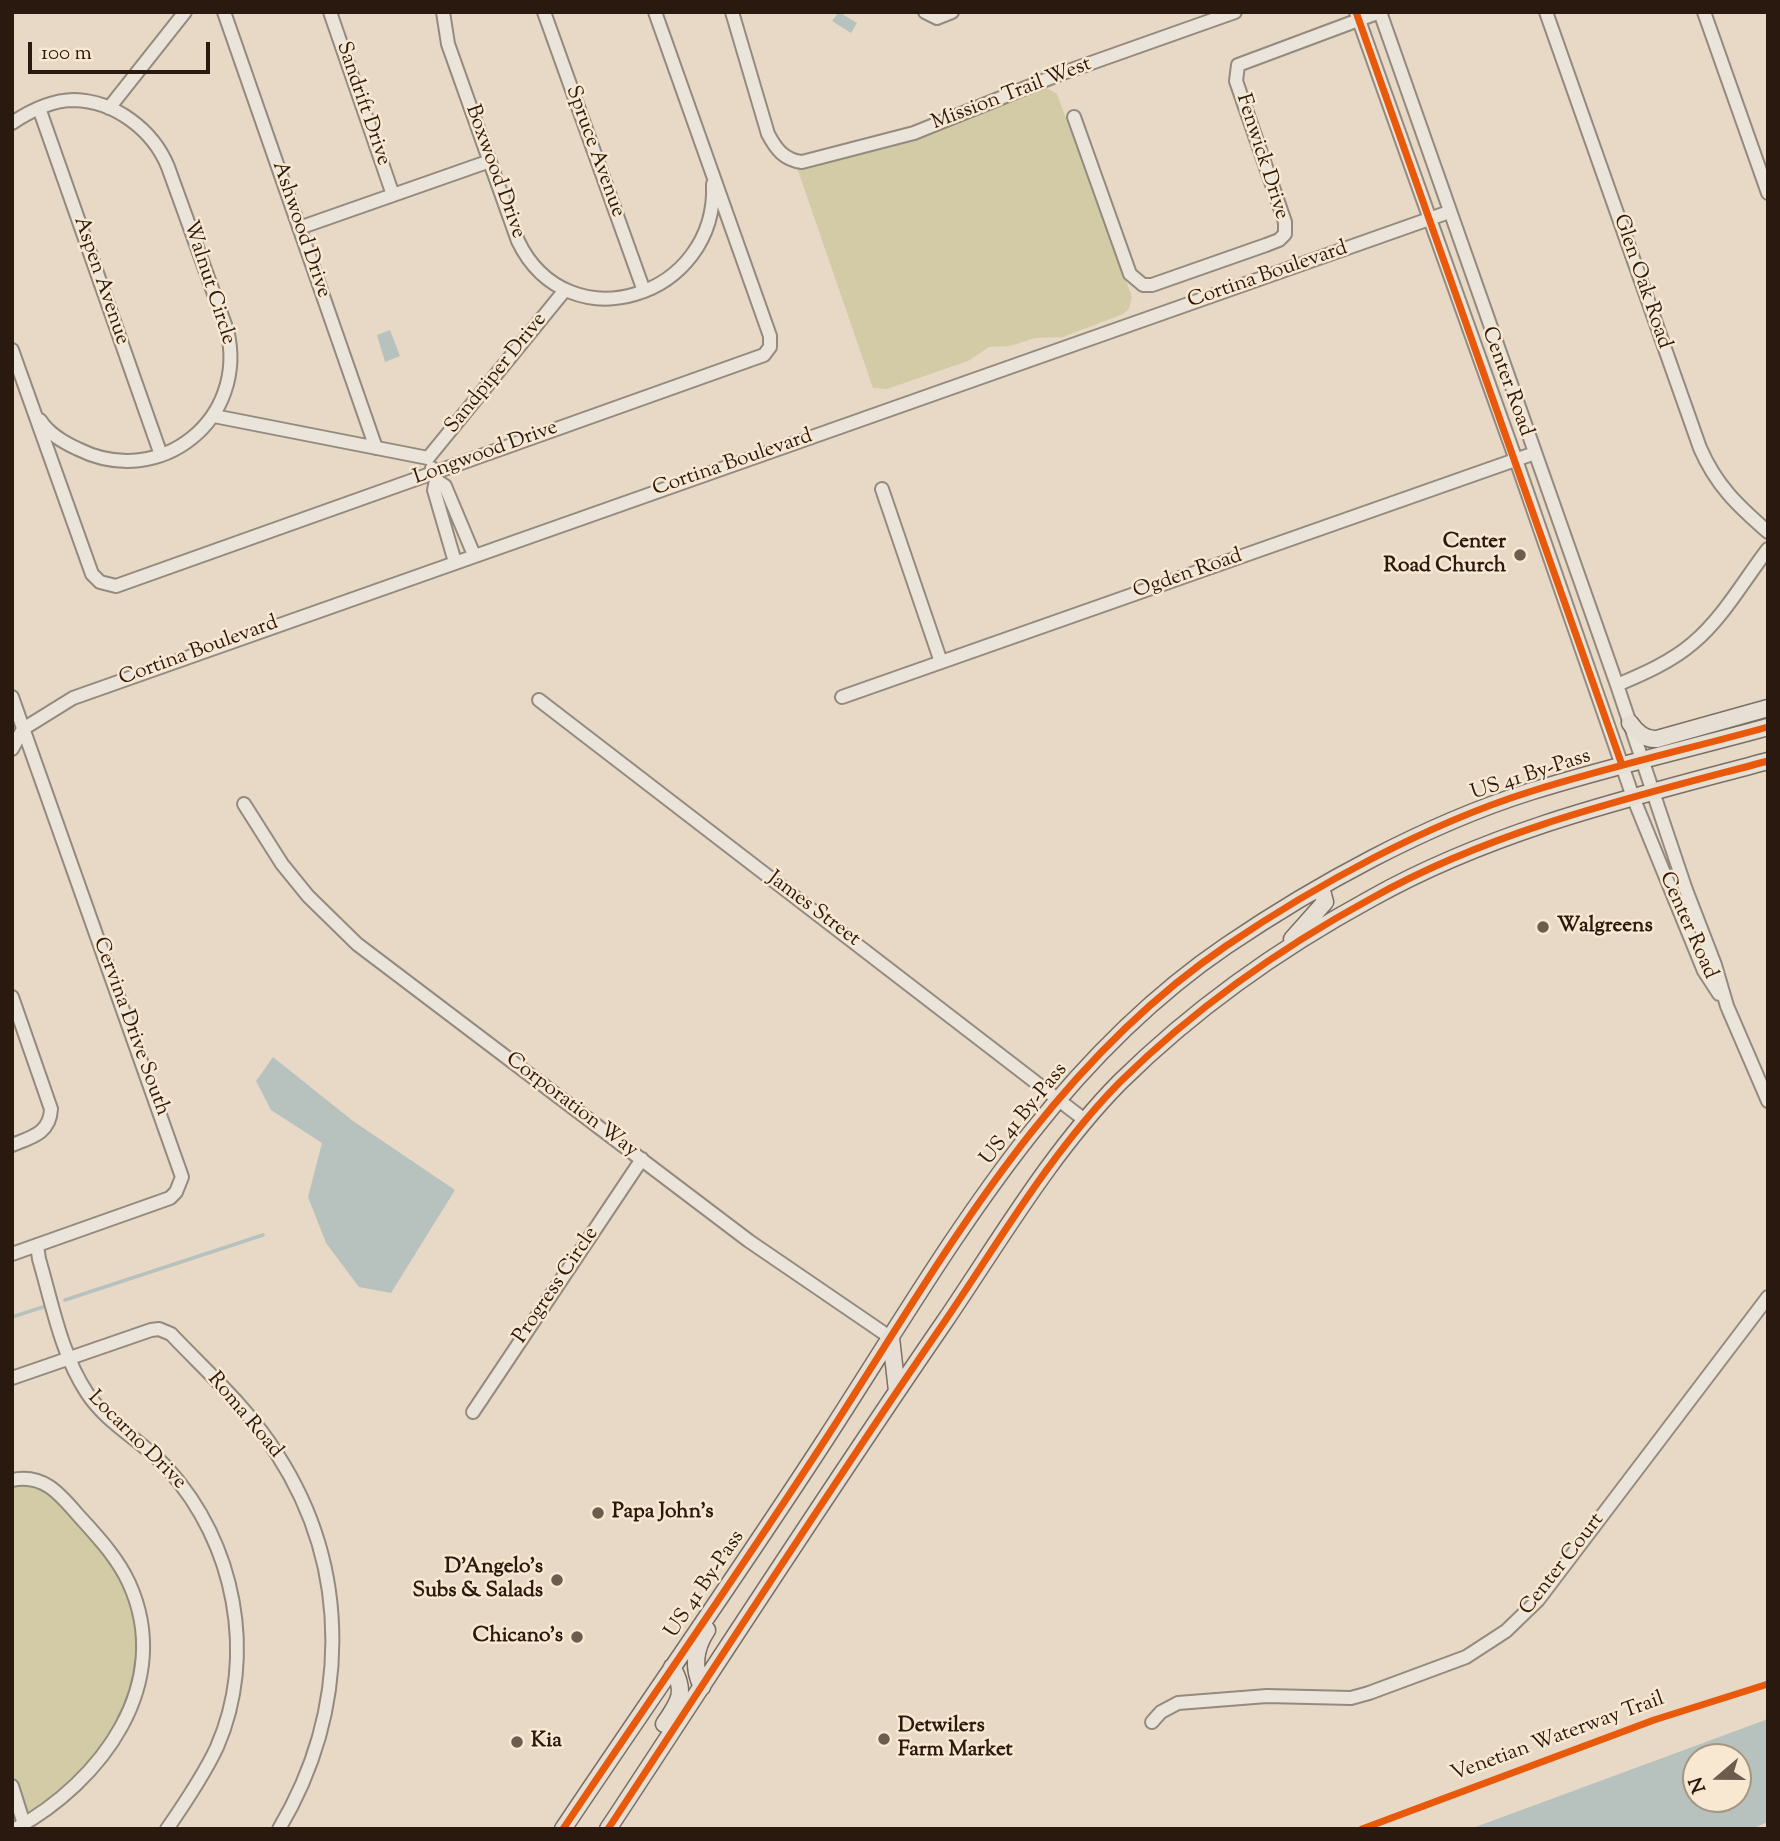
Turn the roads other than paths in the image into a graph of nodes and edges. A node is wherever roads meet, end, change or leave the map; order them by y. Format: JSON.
{"nodes":[{"id":1,"x":185,"y":12,"type":"edge"},
{"id":2,"x":224,"y":12,"type":"edge"},
{"id":3,"x":330,"y":12,"type":"edge"},
{"id":4,"x":443,"y":12,"type":"edge"},
{"id":5,"x":544,"y":12,"type":"edge"},
{"id":6,"x":656,"y":12,"type":"edge"},
{"id":7,"x":732,"y":12,"type":"edge"},
{"id":8,"x":925,"y":12,"type":"edge"},
{"id":9,"x":952,"y":12,"type":"edge"},
{"id":10,"x":1235,"y":12,"type":"edge"},
{"id":11,"x":1380,"y":12,"type":"edge"},
{"id":12,"x":1546,"y":12,"type":"edge"},
{"id":13,"x":1704,"y":12,"type":"edge"},
{"id":14,"x":1357,"y":16,"type":"edge"},
{"id":15,"x":39,"y":108,"type":"junction"},
{"id":16,"x":109,"y":108,"type":"junction"},
{"id":17,"x":1074,"y":117,"type":"dead end"},
{"id":18,"x":12,"y":123,"type":"edge"},
{"id":19,"x":489,"y":161,"type":"junction"},
{"id":20,"x":710,"y":166,"type":"junction"},
{"id":21,"x":1768,"y":193,"type":"edge"},
{"id":22,"x":393,"y":195,"type":"junction"},
{"id":23,"x":1450,"y":212,"type":"junction"},
{"id":24,"x":1429,"y":219,"type":"junction"},
{"id":25,"x":299,"y":228,"type":"junction"},
{"id":26,"x":565,"y":290,"type":"junction"},
{"id":27,"x":644,"y":291,"type":"junction"},
{"id":28,"x":12,"y":350,"type":"edge"},
{"id":29,"x":33,"y":411,"type":"junction"},
{"id":30,"x":214,"y":416,"type":"junction"},
{"id":31,"x":376,"y":448,"type":"junction"},
{"id":32,"x":1535,"y":453,"type":"junction"},
{"id":33,"x":161,"y":455,"type":"junction"},
{"id":34,"x":428,"y":458,"type":"junction"},
{"id":35,"x":1516,"y":460,"type":"junction"},
{"id":36,"x":435,"y":477,"type":"junction"},
{"id":37,"x":882,"y":489,"type":"dead end"},
{"id":38,"x":1768,"y":531,"type":"edge"},
{"id":39,"x":1768,"y":549,"type":"edge"},
{"id":40,"x":474,"y":555,"type":"junction"},
{"id":41,"x":455,"y":562,"type":"junction"},
{"id":42,"x":941,"y":662,"type":"junction"},
{"id":43,"x":1617,"y":685,"type":"junction"},
{"id":44,"x":12,"y":697,"type":"edge"},
{"id":45,"x":842,"y":697,"type":"dead end"},
{"id":46,"x":539,"y":700,"type":"dead end"},
{"id":47,"x":1768,"y":709,"type":"edge"},
{"id":48,"x":1630,"y":723,"type":"junction"},
{"id":49,"x":1768,"y":727,"type":"edge"},
{"id":50,"x":18,"y":728,"type":"edge"},
{"id":51,"x":12,"y":748,"type":"edge"},
{"id":52,"x":1643,"y":759,"type":"junction"},
{"id":53,"x":1768,"y":761,"type":"edge"},
{"id":54,"x":1622,"y":765,"type":"junction"},
{"id":55,"x":1654,"y":792,"type":"junction"},
{"id":56,"x":1633,"y":797,"type":"junction"},
{"id":57,"x":244,"y":804,"type":"dead end"},
{"id":58,"x":1321,"y":887,"type":"junction"},
{"id":59,"x":1282,"y":952,"type":"junction"},
{"id":60,"x":12,"y":998,"type":"edge"},
{"id":61,"x":1727,"y":1006,"type":"junction"},
{"id":62,"x":1058,"y":1098,"type":"junction"},
{"id":63,"x":1768,"y":1101,"type":"edge"},
{"id":64,"x":1086,"y":1121,"type":"junction"},
{"id":65,"x":12,"y":1144,"type":"edge"},
{"id":66,"x":642,"y":1159,"type":"junction"},
{"id":67,"x":37,"y":1245,"type":"junction"},
{"id":68,"x":12,"y":1254,"type":"edge"},
{"id":69,"x":1768,"y":1297,"type":"edge"},
{"id":70,"x":891,"y":1338,"type":"junction"},
{"id":71,"x":69,"y":1359,"type":"junction"},
{"id":72,"x":12,"y":1378,"type":"edge"},
{"id":73,"x":897,"y":1391,"type":"junction"},
{"id":74,"x":472,"y":1412,"type":"dead end"},
{"id":75,"x":805,"y":1471,"type":"junction"},
{"id":76,"x":12,"y":1480,"type":"edge"},
{"id":77,"x":672,"y":1667,"type":"junction"},
{"id":78,"x":702,"y":1687,"type":"junction"},
{"id":79,"x":1152,"y":1722,"type":"dead end"},
{"id":80,"x":12,"y":1786,"type":"edge"},
{"id":81,"x":19,"y":1826,"type":"edge"},
{"id":82,"x":167,"y":1829,"type":"edge"},
{"id":83,"x":279,"y":1829,"type":"edge"},
{"id":84,"x":563,"y":1829,"type":"edge"},
{"id":85,"x":595,"y":1829,"type":"edge"},
{"id":86,"x":608,"y":1829,"type":"edge"}],
"edges":[{"from":1,"to":16,"type":"street"},
{"from":2,"to":25,"type":"street","name":"Ashwood Drive"},
{"from":3,"to":22,"type":"street","name":"Sandrift Drive"},
{"from":4,"to":19,"type":"street","name":"Boxwood Drive"},
{"from":5,"to":27,"type":"street","name":"Spruce Avenue"},
{"from":6,"to":20,"type":"street","name":"Longwood Drive"},
{"from":7,"to":10,"type":"street","name":"Mission Trail West"},
{"from":8,"to":9,"type":"street"},
{"from":11,"to":14,"type":"street","name":"Fenwick Drive"},
{"from":11,"to":23,"type":"street","name":"Center Road"},
{"from":12,"to":38,"type":"street","name":"Glen Oak Road"},
{"from":13,"to":21,"type":"street"},
{"from":14,"to":17,"type":"street","name":"Fenwick Drive"},
{"from":14,"to":24,"type":"street","name":"Center Road"},
{"from":15,"to":16,"type":"street","name":"Walnut Circle"},
{"from":15,"to":18,"type":"street","name":"Walnut Circle"},
{"from":15,"to":33,"type":"street","name":"Aspen Avenue"},
{"from":16,"to":30,"type":"street","name":"Walnut Circle"},
{"from":19,"to":22,"type":"street"},
{"from":19,"to":26,"type":"street","name":"Boxwood Drive"},
{"from":20,"to":27,"type":"street","name":"Boxwood Drive"},
{"from":20,"to":36,"type":"street","name":"Longwood Drive"},
{"from":22,"to":25,"type":"street"},
{"from":23,"to":24,"type":"street","name":"Cortina Boulevard"},
{"from":23,"to":32,"type":"street","name":"Center Road"},
{"from":24,"to":35,"type":"street","name":"Center Road"},
{"from":24,"to":40,"type":"street","name":"Cortina Boulevard"},
{"from":25,"to":31,"type":"street","name":"Ashwood Drive"},
{"from":26,"to":27,"type":"street","name":"Boxwood Drive"},
{"from":26,"to":34,"type":"street","name":"Sandpiper Drive"},
{"from":28,"to":29,"type":"street","name":"Longwood Drive"},
{"from":29,"to":33,"type":"street","name":"Walnut Circle"},
{"from":29,"to":36,"type":"street","name":"Longwood Drive"},
{"from":30,"to":31,"type":"street"},
{"from":30,"to":33,"type":"street","name":"Walnut Circle"},
{"from":31,"to":34,"type":"street"},
{"from":32,"to":35,"type":"street","name":"Ogden Road"},
{"from":32,"to":43,"type":"street","name":"Center Road"},
{"from":34,"to":36,"type":"street"},
{"from":35,"to":42,"type":"street","name":"Ogden Road"},
{"from":35,"to":54,"type":"street","name":"Center Road"},
{"from":36,"to":40,"type":"street"},
{"from":36,"to":41,"type":"street"},
{"from":37,"to":42,"type":"street"},
{"from":39,"to":43,"type":"street"},
{"from":40,"to":41,"type":"street","name":"Cortina Boulevard"},
{"from":41,"to":50,"type":"street","name":"Cortina Boulevard"},
{"from":42,"to":45,"type":"street","name":"Ogden Road"},
{"from":43,"to":48,"type":"street","name":"Center Road"},
{"from":44,"to":50,"type":"street","name":"Cervina Drive South"},
{"from":46,"to":62,"type":"street","name":"James Street"},
{"from":47,"to":48,"type":"main road"},
{"from":48,"to":52,"type":"street","name":"Center Road"},
{"from":49,"to":52,"type":"main road","name":"US 41 By-Pass"},
{"from":50,"to":51,"type":"street","name":"Cortina Boulevard"},
{"from":50,"to":67,"type":"street","name":"Cervina Drive South"},
{"from":52,"to":54,"type":"main road","name":"US 41 By-Pass"},
{"from":52,"to":55,"type":"street","name":"Center Road"},
{"from":53,"to":55,"type":"main road"},
{"from":54,"to":56,"type":"street","name":"Center Road"},
{"from":54,"to":58,"type":"main road","name":"US 41 By-Pass"},
{"from":55,"to":56,"type":"main road"},
{"from":55,"to":61,"type":"street","name":"Center Road"},
{"from":56,"to":59,"type":"main road"},
{"from":56,"to":61,"type":"street","name":"Center Road"},
{"from":57,"to":66,"type":"street","name":"Corporation Way"},
{"from":58,"to":59,"type":"main road"},
{"from":58,"to":62,"type":"main road","name":"US 41 By-Pass"},
{"from":59,"to":64,"type":"main road"},
{"from":60,"to":65,"type":"street"},
{"from":61,"to":63,"type":"street","name":"Center Road"},
{"from":62,"to":64,"type":"street","name":"James Street"},
{"from":62,"to":70,"type":"main road","name":"US 41 By-Pass"},
{"from":64,"to":73,"type":"main road"},
{"from":66,"to":70,"type":"street","name":"Corporation Way"},
{"from":66,"to":74,"type":"street","name":"Progress Circle"},
{"from":67,"to":68,"type":"street","name":"Cervina Drive South"},
{"from":67,"to":71,"type":"street","name":"Locarno Drive"},
{"from":69,"to":79,"type":"street","name":"Center Court"},
{"from":70,"to":73,"type":"main road"},
{"from":70,"to":75,"type":"main road","name":"US 41 By-Pass"},
{"from":71,"to":72,"type":"street","name":"Roma Road"},
{"from":71,"to":82,"type":"street","name":"Locarno Drive"},
{"from":71,"to":83,"type":"street","name":"Roma Road"},
{"from":73,"to":78,"type":"main road"},
{"from":75,"to":77,"type":"main road","name":"US 41 By-Pass"},
{"from":75,"to":78,"type":"main road"},
{"from":76,"to":81,"type":"street"},
{"from":77,"to":78,"type":"main road"},
{"from":77,"to":84,"type":"main road","name":"US 41 By-Pass"},
{"from":77,"to":85,"type":"main road"},
{"from":78,"to":86,"type":"main road"},
{"from":80,"to":81,"type":"street"}]}
